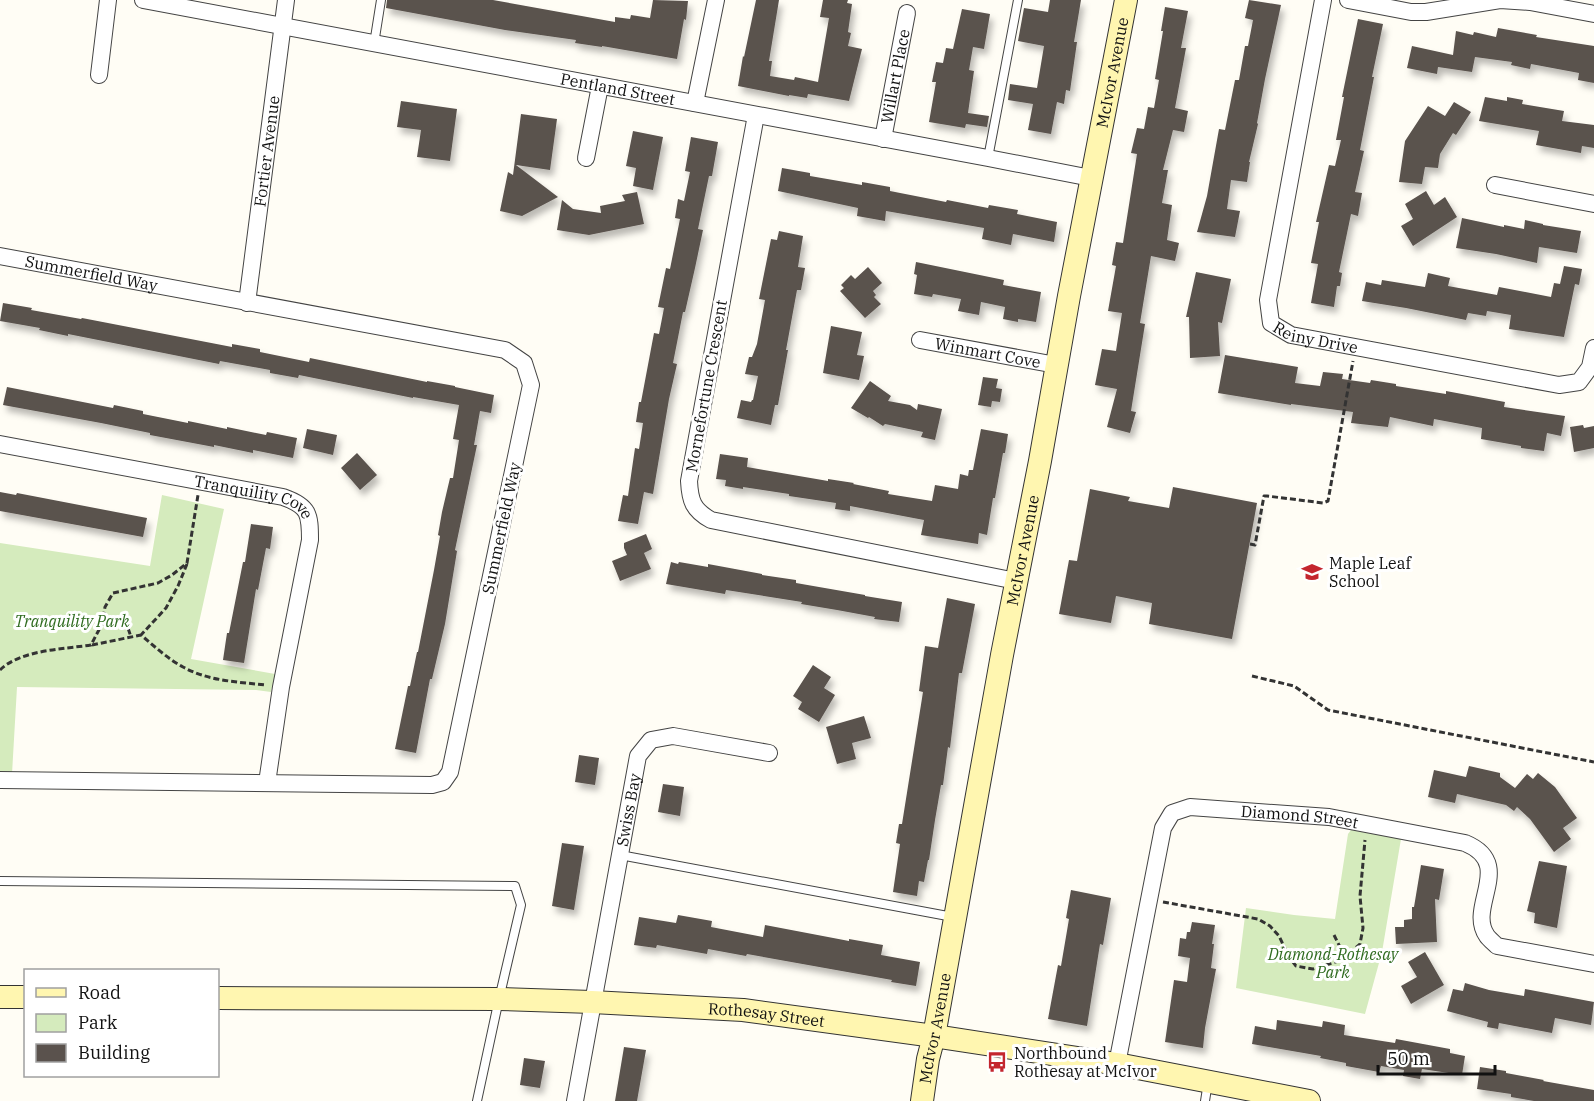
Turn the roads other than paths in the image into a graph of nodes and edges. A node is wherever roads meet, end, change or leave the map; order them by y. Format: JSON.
{"nodes":[{"id":1,"x":108,"y":0,"type":"edge"},
{"id":2,"x":143,"y":0,"type":"edge"},
{"id":3,"x":286,"y":0,"type":"edge"},
{"id":4,"x":381,"y":0,"type":"edge"},
{"id":5,"x":716,"y":0,"type":"edge"},
{"id":6,"x":1018,"y":0,"type":"edge"},
{"id":7,"x":1126,"y":0,"type":"edge"},
{"id":8,"x":1323,"y":0,"type":"edge"},
{"id":9,"x":1348,"y":0,"type":"edge"},
{"id":10,"x":907,"y":14,"type":"dead end"},
{"id":11,"x":1594,"y":14,"type":"edge"},
{"id":12,"x":283,"y":27,"type":"junction"},
{"id":13,"x":374,"y":44,"type":"junction"},
{"id":14,"x":99,"y":75,"type":"dead end"},
{"id":15,"x":600,"y":86,"type":"junction"},
{"id":16,"x":695,"y":103,"type":"junction"},
{"id":17,"x":756,"y":115,"type":"junction"},
{"id":18,"x":883,"y":139,"type":"junction"},
{"id":19,"x":586,"y":158,"type":"dead end"},
{"id":20,"x":988,"y":158,"type":"junction"},
{"id":21,"x":1091,"y":178,"type":"junction"},
{"id":22,"x":1495,"y":185,"type":"dead end"},
{"id":23,"x":1594,"y":204,"type":"edge"},
{"id":24,"x":0,"y":256,"type":"edge"},
{"id":25,"x":247,"y":303,"type":"junction"},
{"id":26,"x":920,"y":340,"type":"dead end"},
{"id":27,"x":1594,"y":348,"type":"edge"},
{"id":28,"x":1056,"y":365,"type":"junction"},
{"id":29,"x":0,"y":444,"type":"edge"},
{"id":30,"x":1016,"y":581,"type":"junction"},
{"id":31,"x":769,"y":753,"type":"dead end"},
{"id":32,"x":0,"y":780,"type":"edge"},
{"id":33,"x":267,"y":783,"type":"junction"},
{"id":34,"x":620,"y":855,"type":"junction"},
{"id":35,"x":0,"y":880,"type":"edge"},
{"id":36,"x":955,"y":918,"type":"junction"},
{"id":37,"x":1594,"y":964,"type":"edge"},
{"id":38,"x":0,"y":997,"type":"edge"},
{"id":39,"x":24,"y":997,"type":"edge"},
{"id":40,"x":219,"y":998,"type":"edge"},
{"id":41,"x":499,"y":999,"type":"junction"},
{"id":42,"x":592,"y":1002,"type":"junction"},
{"id":43,"x":934,"y":1036,"type":"junction"},
{"id":44,"x":1118,"y":1064,"type":"junction"},
{"id":45,"x":1207,"y":1091,"type":"edge"},
{"id":46,"x":477,"y":1101,"type":"edge"},
{"id":47,"x":574,"y":1101,"type":"edge"},
{"id":48,"x":922,"y":1101,"type":"edge"},
{"id":49,"x":1309,"y":1101,"type":"edge"}],
"edges":[{"from":1,"to":14,"type":"street"},
{"from":2,"to":12,"type":"street","name":"Pentland Street"},
{"from":3,"to":12,"type":"street","name":"Fortier Avenue"},
{"from":4,"to":13,"type":"lane"},
{"from":5,"to":16,"type":"street"},
{"from":6,"to":20,"type":"lane"},
{"from":7,"to":21,"type":"street","name":"McIvor Avenue"},
{"from":8,"to":27,"type":"street","name":"Reiny Drive"},
{"from":9,"to":11,"type":"street"},
{"from":10,"to":18,"type":"street","name":"Willart Place"},
{"from":12,"to":13,"type":"street","name":"Pentland Street"},
{"from":12,"to":25,"type":"street","name":"Fortier Avenue"},
{"from":13,"to":15,"type":"street","name":"Pentland Street"},
{"from":15,"to":16,"type":"street","name":"Pentland Street"},
{"from":15,"to":19,"type":"street"},
{"from":16,"to":17,"type":"street","name":"Pentland Street"},
{"from":17,"to":18,"type":"street","name":"Pentland Street"},
{"from":17,"to":30,"type":"street","name":"Mornefortune Crescent"},
{"from":18,"to":20,"type":"street","name":"Pentland Street"},
{"from":20,"to":21,"type":"street","name":"Pentland Street"},
{"from":21,"to":28,"type":"street","name":"McIvor Avenue"},
{"from":22,"to":23,"type":"street"},
{"from":24,"to":25,"type":"street","name":"Summerfield Way"},
{"from":25,"to":33,"type":"street","name":"Summerfield Way"},
{"from":26,"to":28,"type":"street","name":"Winmart Cove"},
{"from":28,"to":30,"type":"street","name":"McIvor Avenue"},
{"from":29,"to":33,"type":"street","name":"Tranquility Cove"},
{"from":30,"to":36,"type":"street","name":"McIvor Avenue"},
{"from":31,"to":34,"type":"street","name":"Swiss Bay"},
{"from":32,"to":33,"type":"street","name":"Summerfield Way"},
{"from":34,"to":36,"type":"lane"},
{"from":34,"to":42,"type":"street","name":"Swiss Bay"},
{"from":35,"to":41,"type":"lane"},
{"from":36,"to":43,"type":"street","name":"McIvor Avenue"},
{"from":37,"to":44,"type":"street","name":"Diamond Street"},
{"from":38,"to":39,"type":"street"},
{"from":40,"to":41,"type":"street","name":"Rothesay Street"},
{"from":41,"to":42,"type":"street","name":"Rothesay Street"},
{"from":41,"to":46,"type":"lane"},
{"from":42,"to":43,"type":"street","name":"Rothesay Street"},
{"from":42,"to":47,"type":"street","name":"Swiss Bay"},
{"from":43,"to":44,"type":"street","name":"Rothesay Street"},
{"from":43,"to":48,"type":"street","name":"McIvor Avenue"},
{"from":44,"to":45,"type":"street","name":"Rothesay Street"},
{"from":45,"to":49,"type":"street","name":"Rothesay Street"}]}
